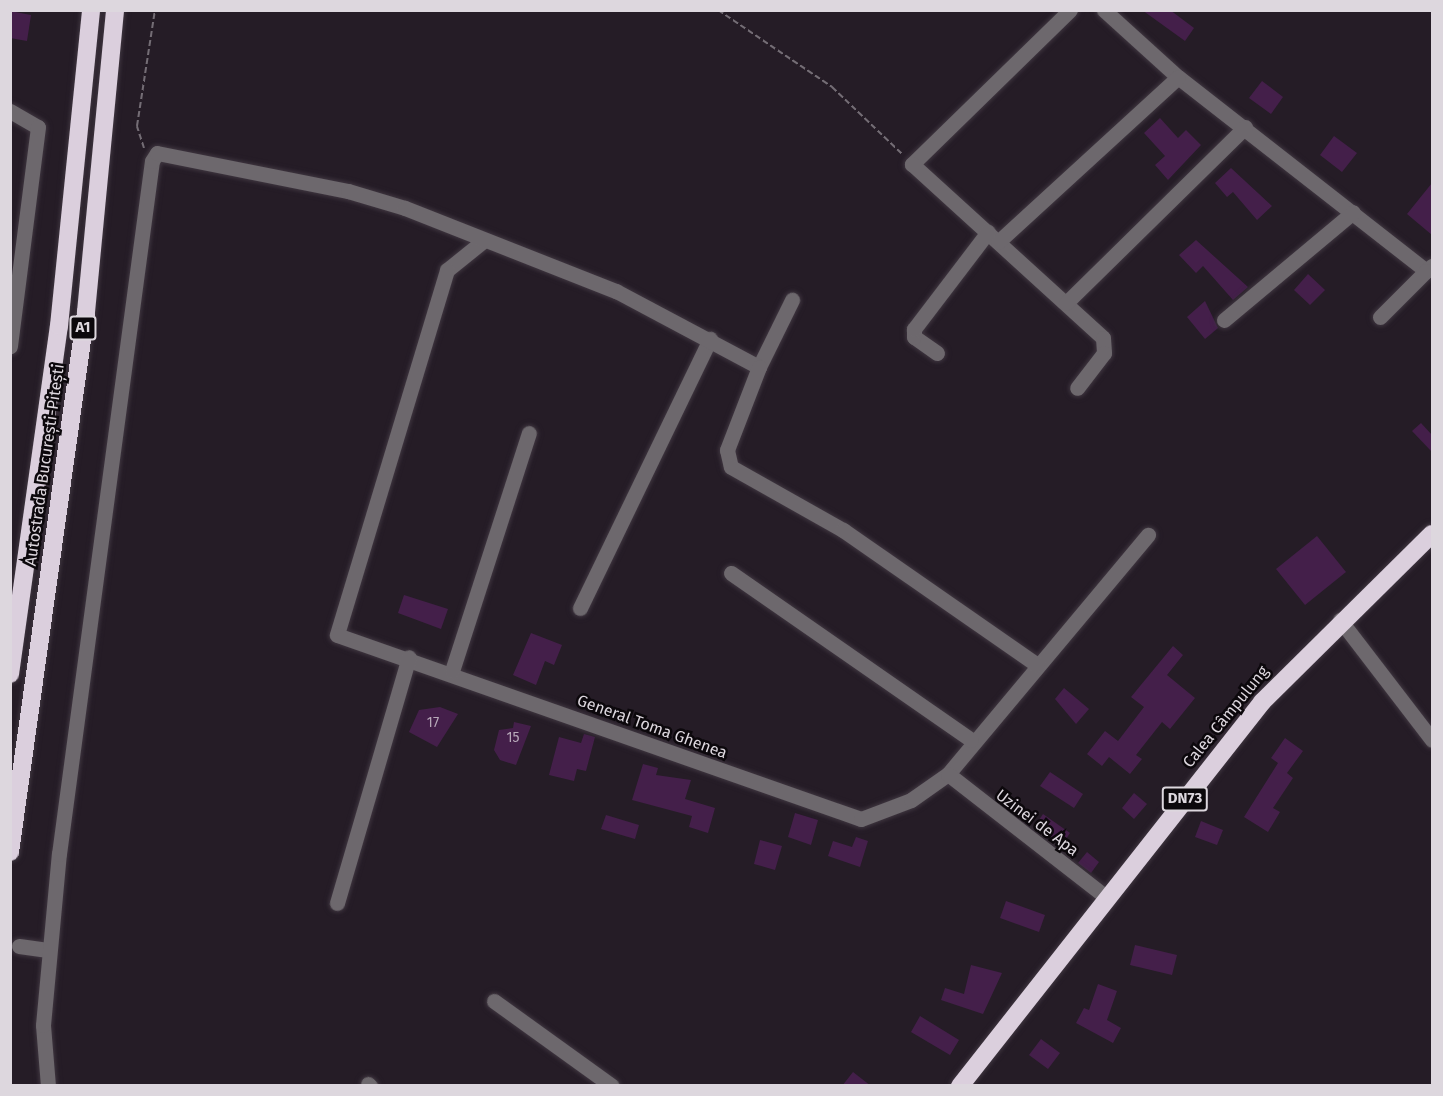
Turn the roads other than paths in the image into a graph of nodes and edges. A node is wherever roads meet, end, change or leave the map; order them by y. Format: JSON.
{"nodes":[{"id":1,"x":90,"y":10,"type":"edge"},
{"id":2,"x":115,"y":10,"type":"edge"},
{"id":3,"x":1070,"y":10,"type":"edge"},
{"id":4,"x":1104,"y":10,"type":"edge"},
{"id":5,"x":1178,"y":76,"type":"junction"},
{"id":6,"x":10,"y":111,"type":"edge"},
{"id":7,"x":1245,"y":127,"type":"junction"},
{"id":8,"x":1353,"y":212,"type":"junction"},
{"id":9,"x":993,"y":237,"type":"junction"},
{"id":10,"x":483,"y":241,"type":"junction"},
{"id":11,"x":1429,"y":268,"type":"edge"},
{"id":12,"x":792,"y":300,"type":"dead end"},
{"id":13,"x":1066,"y":303,"type":"junction"},
{"id":14,"x":1380,"y":317,"type":"dead end"},
{"id":15,"x":1224,"y":320,"type":"dead end"},
{"id":16,"x":710,"y":339,"type":"junction"},
{"id":17,"x":10,"y":346,"type":"edge"},
{"id":18,"x":937,"y":353,"type":"dead end"},
{"id":19,"x":759,"y":367,"type":"junction"},
{"id":20,"x":1077,"y":388,"type":"dead end"},
{"id":21,"x":529,"y":433,"type":"dead end"},
{"id":22,"x":1432,"y":534,"type":"edge"},
{"id":23,"x":1148,"y":535,"type":"dead end"},
{"id":24,"x":731,"y":573,"type":"dead end"},
{"id":25,"x":580,"y":608,"type":"dead end"},
{"id":26,"x":1340,"y":620,"type":"junction"},
{"id":27,"x":408,"y":657,"type":"junction"},
{"id":28,"x":1037,"y":665,"type":"junction"},
{"id":29,"x":452,"y":671,"type":"junction"},
{"id":30,"x":10,"y":675,"type":"edge"},
{"id":31,"x":971,"y":740,"type":"junction"},
{"id":32,"x":1432,"y":740,"type":"edge"},
{"id":33,"x":948,"y":774,"type":"junction"},
{"id":34,"x":10,"y":852,"type":"edge"},
{"id":35,"x":1107,"y":898,"type":"junction"},
{"id":36,"x":337,"y":903,"type":"dead end"},
{"id":37,"x":19,"y":946,"type":"dead end"},
{"id":38,"x":48,"y":950,"type":"junction"},
{"id":39,"x":494,"y":1001,"type":"dead end"},
{"id":40,"x":48,"y":1086,"type":"edge"},
{"id":41,"x":612,"y":1086,"type":"edge"},
{"id":42,"x":960,"y":1086,"type":"edge"}],
"edges":[{"from":1,"to":30,"type":"highway","name":"Autostrada București-Pitești","number":"A1"},
{"from":2,"to":34,"type":"highway","name":"Autostrada București-Pitești","number":"A1"},
{"from":3,"to":9,"type":"street"},
{"from":4,"to":5,"type":"street"},
{"from":5,"to":7,"type":"street"},
{"from":5,"to":9,"type":"street"},
{"from":6,"to":17,"type":"street"},
{"from":7,"to":8,"type":"street"},
{"from":7,"to":13,"type":"street"},
{"from":8,"to":11,"type":"street"},
{"from":8,"to":15,"type":"street"},
{"from":9,"to":13,"type":"street"},
{"from":9,"to":18,"type":"street"},
{"from":10,"to":16,"type":"street"},
{"from":10,"to":27,"type":"street","name":"General Toma Ghenea"},
{"from":10,"to":38,"type":"street"},
{"from":11,"to":14,"type":"street"},
{"from":12,"to":19,"type":"street"},
{"from":13,"to":20,"type":"street"},
{"from":16,"to":19,"type":"street"},
{"from":16,"to":25,"type":"street"},
{"from":19,"to":28,"type":"street"},
{"from":21,"to":29,"type":"street"},
{"from":22,"to":26,"type":"highway","name":"Calea Câmpulung","number":"DN73"},
{"from":23,"to":28,"type":"street"},
{"from":24,"to":31,"type":"street"},
{"from":26,"to":32,"type":"street"},
{"from":26,"to":35,"type":"highway","name":"Calea Câmpulung","number":"DN73"},
{"from":27,"to":29,"type":"street","name":"General Toma Ghenea"},
{"from":27,"to":36,"type":"street"},
{"from":28,"to":31,"type":"street"},
{"from":29,"to":33,"type":"street","name":"General Toma Ghenea"},
{"from":31,"to":33,"type":"street"},
{"from":33,"to":35,"type":"street","name":"Uzinei de Apa"},
{"from":35,"to":42,"type":"highway","name":"Calea Câmpulung","number":"DN73"},
{"from":37,"to":38,"type":"street"},
{"from":38,"to":40,"type":"street"},
{"from":39,"to":41,"type":"street"}]}
